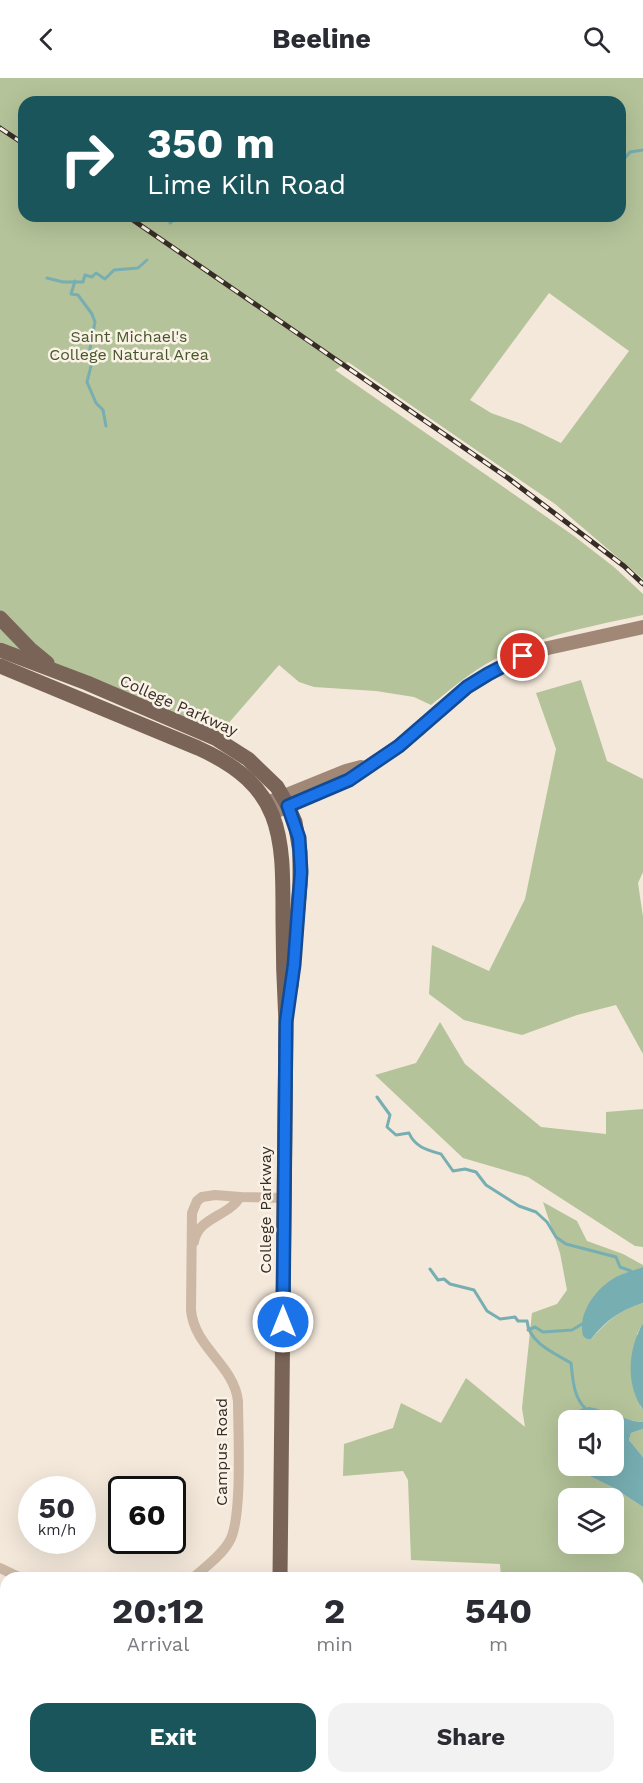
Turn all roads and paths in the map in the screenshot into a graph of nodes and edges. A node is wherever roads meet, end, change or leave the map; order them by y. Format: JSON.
{"nodes":[{"id":1,"x":0,"y":618,"type":"edge"},
{"id":2,"x":643,"y":627,"type":"edge"},
{"id":3,"x":0,"y":650,"type":"edge"},
{"id":4,"x":0,"y":666,"type":"edge"},
{"id":5,"x":62,"y":674,"type":"junction"},
{"id":6,"x":285,"y":801,"type":"junction"},
{"id":7,"x":269,"y":808,"type":"junction"},
{"id":8,"x":286,"y":1022,"type":"junction"},
{"id":9,"x":240,"y":1197,"type":"junction"},
{"id":10,"x":284,"y":1198,"type":"junction"},
{"id":11,"x":193,"y":1252,"type":"junction"},
{"id":12,"x":199,"y":1572,"type":"edge"},
{"id":13,"x":280,"y":1572,"type":"edge"}],
"edges":[{"from":1,"to":5,"type":"main road"},
{"from":2,"to":6,"type":"main road"},
{"from":3,"to":5,"type":"main road","name":"College Parkway"},
{"from":4,"to":7,"type":"main road","name":"College Parkway"},
{"from":5,"to":6,"type":"main road","name":"College Parkway"},
{"from":6,"to":7,"type":"main road"},
{"from":6,"to":8,"type":"main road","name":"College Parkway"},
{"from":7,"to":8,"type":"main road","name":"College Parkway"},
{"from":8,"to":10,"type":"main road","name":"College Parkway"},
{"from":9,"to":10,"type":"street","name":"Campus Road"},
{"from":9,"to":11,"type":"street","name":"Campus Road"},
{"from":9,"to":11,"type":"street","name":"Campus Road"},
{"from":10,"to":13,"type":"main road","name":"College Parkway"},
{"from":11,"to":12,"type":"street","name":"Campus Road"}]}
